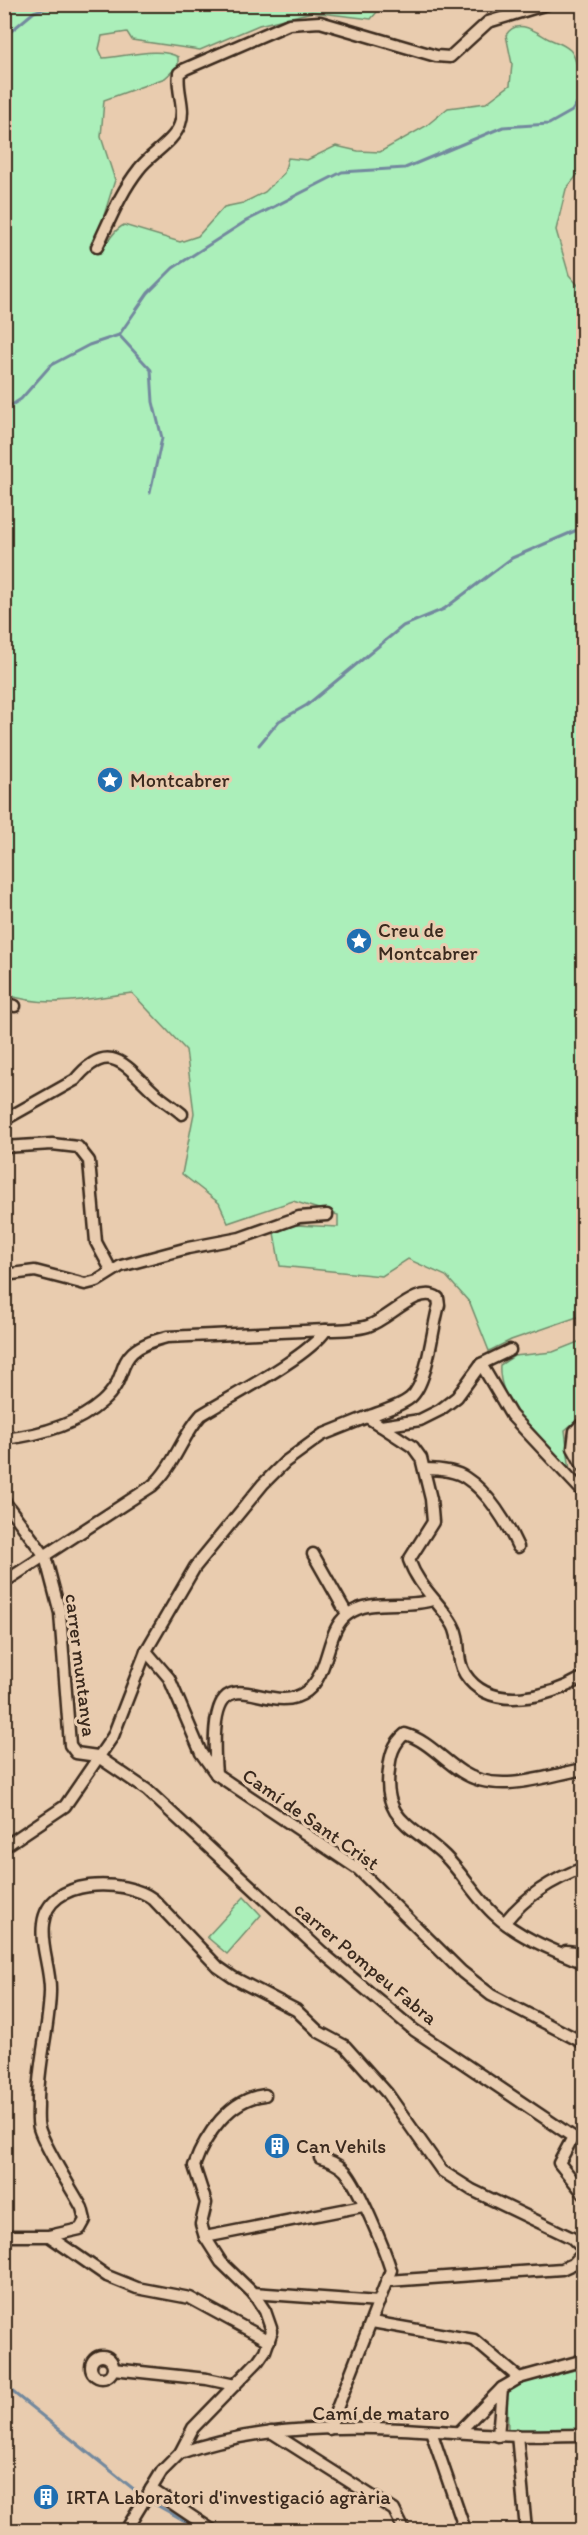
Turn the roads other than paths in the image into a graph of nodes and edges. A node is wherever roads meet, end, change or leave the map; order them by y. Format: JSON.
{"nodes":[{"id":1,"x":548,"y":4,"type":"edge"},
{"id":2,"x":97,"y":247,"type":"dead end"},
{"id":3,"x":182,"y":1114,"type":"dead end"},
{"id":4,"x":4,"y":1119,"type":"edge"},
{"id":5,"x":4,"y":1147,"type":"edge"},
{"id":6,"x":327,"y":1215,"type":"dead end"},
{"id":7,"x":111,"y":1270,"type":"junction"},
{"id":8,"x":4,"y":1275,"type":"edge"},
{"id":9,"x":326,"y":1330,"type":"junction"},
{"id":10,"x":510,"y":1350,"type":"dead end"},
{"id":11,"x":481,"y":1364,"type":"junction"},
{"id":12,"x":367,"y":1417,"type":"junction"},
{"id":13,"x":584,"y":1422,"type":"edge"},
{"id":14,"x":381,"y":1426,"type":"junction"},
{"id":15,"x":4,"y":1439,"type":"edge"},
{"id":16,"x":584,"y":1468,"type":"edge"},
{"id":17,"x":424,"y":1469,"type":"junction"},
{"id":18,"x":584,"y":1493,"type":"edge"},
{"id":19,"x":4,"y":1501,"type":"edge"},
{"id":20,"x":518,"y":1547,"type":"dead end"},
{"id":21,"x":313,"y":1554,"type":"dead end"},
{"id":22,"x":45,"y":1556,"type":"junction"},
{"id":23,"x":4,"y":1582,"type":"edge"},
{"id":24,"x":432,"y":1600,"type":"junction"},
{"id":25,"x":347,"y":1614,"type":"junction"},
{"id":26,"x":146,"y":1651,"type":"junction"},
{"id":27,"x":584,"y":1677,"type":"edge"},
{"id":28,"x":97,"y":1756,"type":"junction"},
{"id":29,"x":584,"y":1769,"type":"edge"},
{"id":30,"x":216,"y":1774,"type":"junction"},
{"id":31,"x":4,"y":1847,"type":"edge"},
{"id":32,"x":584,"y":1868,"type":"edge"},
{"id":33,"x":505,"y":1922,"type":"junction"},
{"id":34,"x":584,"y":1953,"type":"edge"},
{"id":35,"x":563,"y":1954,"type":"junction"},
{"id":36,"x":584,"y":1963,"type":"edge"},
{"id":37,"x":584,"y":2043,"type":"edge"},
{"id":38,"x":265,"y":2095,"type":"dead end"},
{"id":39,"x":320,"y":2158,"type":"dead end"},
{"id":40,"x":584,"y":2194,"type":"edge"},
{"id":41,"x":363,"y":2206,"type":"junction"},
{"id":42,"x":4,"y":2236,"type":"edge"},
{"id":43,"x":49,"y":2236,"type":"junction"},
{"id":44,"x":205,"y":2237,"type":"junction"},
{"id":45,"x":584,"y":2251,"type":"edge"},
{"id":46,"x":388,"y":2281,"type":"junction"},
{"id":47,"x":253,"y":2293,"type":"junction"},
{"id":48,"x":379,"y":2301,"type":"junction"},
{"id":49,"x":372,"y":2322,"type":"junction"},
{"id":50,"x":269,"y":2341,"type":"junction"},
{"id":51,"x":584,"y":2360,"type":"edge"},
{"id":52,"x":113,"y":2369,"type":"dead end"},
{"id":53,"x":519,"y":2378,"type":"junction"},
{"id":54,"x":235,"y":2385,"type":"junction"},
{"id":55,"x":502,"y":2388,"type":"junction"},
{"id":56,"x":328,"y":2429,"type":"junction"},
{"id":57,"x":431,"y":2431,"type":"junction"},
{"id":58,"x":460,"y":2431,"type":"junction"},
{"id":59,"x":271,"y":2432,"type":"junction"},
{"id":60,"x":517,"y":2435,"type":"junction"},
{"id":61,"x":584,"y":2435,"type":"edge"},
{"id":62,"x":498,"y":2436,"type":"junction"},
{"id":63,"x":180,"y":2453,"type":"junction"},
{"id":64,"x":151,"y":2489,"type":"junction"},
{"id":65,"x":126,"y":2530,"type":"edge"},
{"id":66,"x":212,"y":2530,"type":"edge"},
{"id":67,"x":404,"y":2530,"type":"edge"},
{"id":68,"x":465,"y":2530,"type":"edge"},
{"id":69,"x":526,"y":2530,"type":"edge"}],
"edges":[{"from":1,"to":2,"type":"street"},
{"from":3,"to":4,"type":"street"},
{"from":5,"to":7,"type":"street"},
{"from":6,"to":7,"type":"street"},
{"from":7,"to":8,"type":"street"},
{"from":9,"to":12,"type":"street"},
{"from":9,"to":15,"type":"street"},
{"from":9,"to":22,"type":"street"},
{"from":10,"to":11,"type":"street"},
{"from":11,"to":14,"type":"street"},
{"from":11,"to":18,"type":"street"},
{"from":12,"to":14,"type":"street"},
{"from":12,"to":26,"type":"street"},
{"from":13,"to":16,"type":"street"},
{"from":14,"to":17,"type":"street"},
{"from":17,"to":20,"type":"street"},
{"from":17,"to":24,"type":"street"},
{"from":19,"to":22,"type":"street","name":"carrer muntanya"},
{"from":21,"to":25,"type":"street"},
{"from":22,"to":23,"type":"street"},
{"from":22,"to":28,"type":"street","name":"carrer muntanya"},
{"from":24,"to":25,"type":"street"},
{"from":24,"to":27,"type":"street"},
{"from":25,"to":30,"type":"street"},
{"from":26,"to":28,"type":"street"},
{"from":26,"to":30,"type":"street","name":"Camí de Sant Crist"},
{"from":28,"to":31,"type":"street"},
{"from":28,"to":40,"type":"street","name":"carrer Pompeu Fabra"},
{"from":29,"to":33,"type":"street"},
{"from":30,"to":37,"type":"street","name":"Camí de Sant Crist"},
{"from":32,"to":33,"type":"street"},
{"from":33,"to":35,"type":"street"},
{"from":34,"to":35,"type":"street"},
{"from":35,"to":36,"type":"street"},
{"from":38,"to":44,"type":"street"},
{"from":39,"to":41,"type":"street"},
{"from":41,"to":44,"type":"street"},
{"from":41,"to":46,"type":"street"},
{"from":42,"to":43,"type":"street"},
{"from":43,"to":45,"type":"street"},
{"from":43,"to":50,"type":"street"},
{"from":44,"to":47,"type":"street"},
{"from":45,"to":46,"type":"street"},
{"from":46,"to":48,"type":"street"},
{"from":47,"to":48,"type":"street"},
{"from":47,"to":50,"type":"street"},
{"from":48,"to":49,"type":"street"},
{"from":49,"to":53,"type":"street"},
{"from":49,"to":56,"type":"street"},
{"from":50,"to":54,"type":"street"},
{"from":51,"to":53,"type":"street"},
{"from":52,"to":54,"type":"street"},
{"from":53,"to":55,"type":"street"},
{"from":54,"to":63,"type":"street"},
{"from":55,"to":58,"type":"street"},
{"from":55,"to":62,"type":"street"},
{"from":56,"to":57,"type":"street","name":"Camí de mataro"},
{"from":56,"to":59,"type":"street","name":"Camí de mataro"},
{"from":57,"to":58,"type":"street","name":"Camí de mataro"},
{"from":57,"to":68,"type":"street"},
{"from":58,"to":62,"type":"street","name":"Camí de mataro"},
{"from":59,"to":63,"type":"street","name":"Camí de mataro"},
{"from":59,"to":67,"type":"street"},
{"from":60,"to":61,"type":"street","name":"Camí de mataro"},
{"from":60,"to":62,"type":"street","name":"Camí de mataro"},
{"from":60,"to":69,"type":"street"},
{"from":63,"to":64,"type":"street"},
{"from":64,"to":65,"type":"street"},
{"from":64,"to":66,"type":"street"}]}
